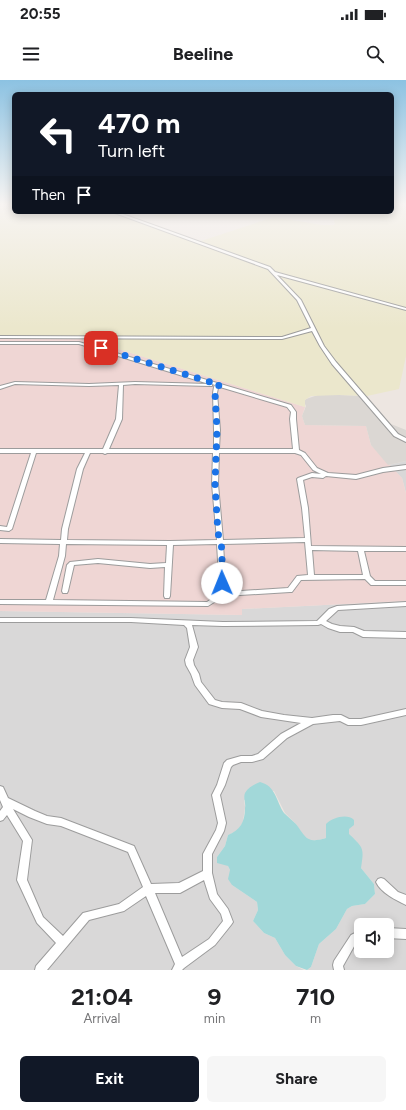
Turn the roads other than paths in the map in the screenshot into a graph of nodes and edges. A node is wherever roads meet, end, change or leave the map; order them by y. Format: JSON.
{"nodes":[{"id":1,"x":207,"y":246,"type":"edge"},
{"id":2,"x":275,"y":274,"type":"junction"},
{"id":3,"x":406,"y":309,"type":"edge"},
{"id":4,"x":314,"y":329,"type":"junction"},
{"id":5,"x":0,"y":337,"type":"edge"},
{"id":6,"x":0,"y":343,"type":"edge"},
{"id":7,"x":121,"y":384,"type":"junction"},
{"id":8,"x":220,"y":385,"type":"junction"},
{"id":9,"x":0,"y":388,"type":"edge"},
{"id":10,"x":406,"y":440,"type":"edge"},
{"id":11,"x":0,"y":451,"type":"edge"},
{"id":12,"x":296,"y":451,"type":"junction"},
{"id":13,"x":34,"y":452,"type":"junction"},
{"id":14,"x":88,"y":452,"type":"junction"},
{"id":15,"x":105,"y":452,"type":"junction"},
{"id":16,"x":216,"y":452,"type":"junction"},
{"id":17,"x":406,"y":467,"type":"edge"},
{"id":18,"x":327,"y":475,"type":"junction"},
{"id":19,"x":0,"y":528,"type":"edge"},
{"id":20,"x":307,"y":540,"type":"junction"},
{"id":21,"x":0,"y":541,"type":"edge"},
{"id":22,"x":220,"y":541,"type":"junction"},
{"id":23,"x":64,"y":542,"type":"junction"},
{"id":24,"x":170,"y":542,"type":"junction"},
{"id":25,"x":308,"y":548,"type":"junction"},
{"id":26,"x":361,"y":549,"type":"junction"},
{"id":27,"x":406,"y":549,"type":"edge"},
{"id":28,"x":169,"y":565,"type":"junction"},
{"id":29,"x":311,"y":577,"type":"junction"},
{"id":30,"x":367,"y":577,"type":"junction"},
{"id":31,"x":406,"y":583,"type":"edge"},
{"id":32,"x":65,"y":591,"type":"dead end"},
{"id":33,"x":223,"y":594,"type":"junction"},
{"id":34,"x":167,"y":596,"type":"dead end"},
{"id":35,"x":0,"y":602,"type":"edge"},
{"id":36,"x":49,"y":602,"type":"junction"},
{"id":37,"x":406,"y":604,"type":"edge"},
{"id":38,"x":0,"y":620,"type":"edge"},
{"id":39,"x":321,"y":621,"type":"junction"},
{"id":40,"x":186,"y":622,"type":"junction"},
{"id":41,"x":406,"y":635,"type":"edge"},
{"id":42,"x":406,"y":712,"type":"edge"},
{"id":43,"x":312,"y":721,"type":"junction"},
{"id":44,"x":0,"y":790,"type":"edge"},
{"id":45,"x":7,"y":805,"type":"junction"},
{"id":46,"x":0,"y":817,"type":"edge"},
{"id":47,"x":206,"y":873,"type":"junction"},
{"id":48,"x":381,"y":882,"type":"dead end"},
{"id":49,"x":148,"y":888,"type":"junction"},
{"id":50,"x":406,"y":900,"type":"edge"},
{"id":51,"x":394,"y":933,"type":"edge"},
{"id":52,"x":406,"y":934,"type":"edge"},
{"id":53,"x":354,"y":938,"type":"edge"},
{"id":54,"x":62,"y":942,"type":"junction"},
{"id":55,"x":178,"y":967,"type":"edge"},
{"id":56,"x":40,"y":970,"type":"edge"},
{"id":57,"x":339,"y":970,"type":"edge"}],
"edges":[{"from":1,"to":2,"type":"street"},
{"from":2,"to":3,"type":"street"},
{"from":2,"to":4,"type":"street"},
{"from":4,"to":5,"type":"street"},
{"from":4,"to":10,"type":"street"},
{"from":6,"to":8,"type":"street"},
{"from":7,"to":8,"type":"street"},
{"from":7,"to":9,"type":"street"},
{"from":7,"to":15,"type":"street"},
{"from":8,"to":12,"type":"street"},
{"from":8,"to":16,"type":"street"},
{"from":11,"to":13,"type":"street"},
{"from":12,"to":16,"type":"street"},
{"from":12,"to":18,"type":"street"},
{"from":13,"to":14,"type":"street"},
{"from":13,"to":19,"type":"street"},
{"from":14,"to":15,"type":"street"},
{"from":14,"to":23,"type":"street"},
{"from":15,"to":16,"type":"street"},
{"from":16,"to":22,"type":"street"},
{"from":17,"to":18,"type":"street"},
{"from":18,"to":20,"type":"street"},
{"from":20,"to":22,"type":"street"},
{"from":20,"to":25,"type":"street"},
{"from":21,"to":23,"type":"street"},
{"from":22,"to":24,"type":"street"},
{"from":22,"to":33,"type":"street"},
{"from":23,"to":24,"type":"street"},
{"from":23,"to":36,"type":"street"},
{"from":24,"to":28,"type":"street"},
{"from":25,"to":26,"type":"street"},
{"from":25,"to":29,"type":"street"},
{"from":26,"to":27,"type":"street"},
{"from":26,"to":30,"type":"street"},
{"from":28,"to":32,"type":"street"},
{"from":28,"to":34,"type":"street"},
{"from":29,"to":30,"type":"street"},
{"from":29,"to":33,"type":"street"},
{"from":30,"to":31,"type":"street"},
{"from":33,"to":36,"type":"street"},
{"from":35,"to":36,"type":"street"},
{"from":37,"to":39,"type":"street"},
{"from":38,"to":40,"type":"street"},
{"from":39,"to":40,"type":"street"},
{"from":39,"to":41,"type":"street"},
{"from":40,"to":43,"type":"street"},
{"from":42,"to":43,"type":"street"},
{"from":43,"to":47,"type":"street"},
{"from":44,"to":45,"type":"street"},
{"from":45,"to":46,"type":"street"},
{"from":45,"to":49,"type":"street"},
{"from":45,"to":54,"type":"street"},
{"from":47,"to":49,"type":"street"},
{"from":47,"to":55,"type":"street"},
{"from":48,"to":50,"type":"street"},
{"from":49,"to":54,"type":"street"},
{"from":49,"to":55,"type":"street"},
{"from":51,"to":52,"type":"street"},
{"from":53,"to":57,"type":"street"},
{"from":54,"to":56,"type":"street"}]}
